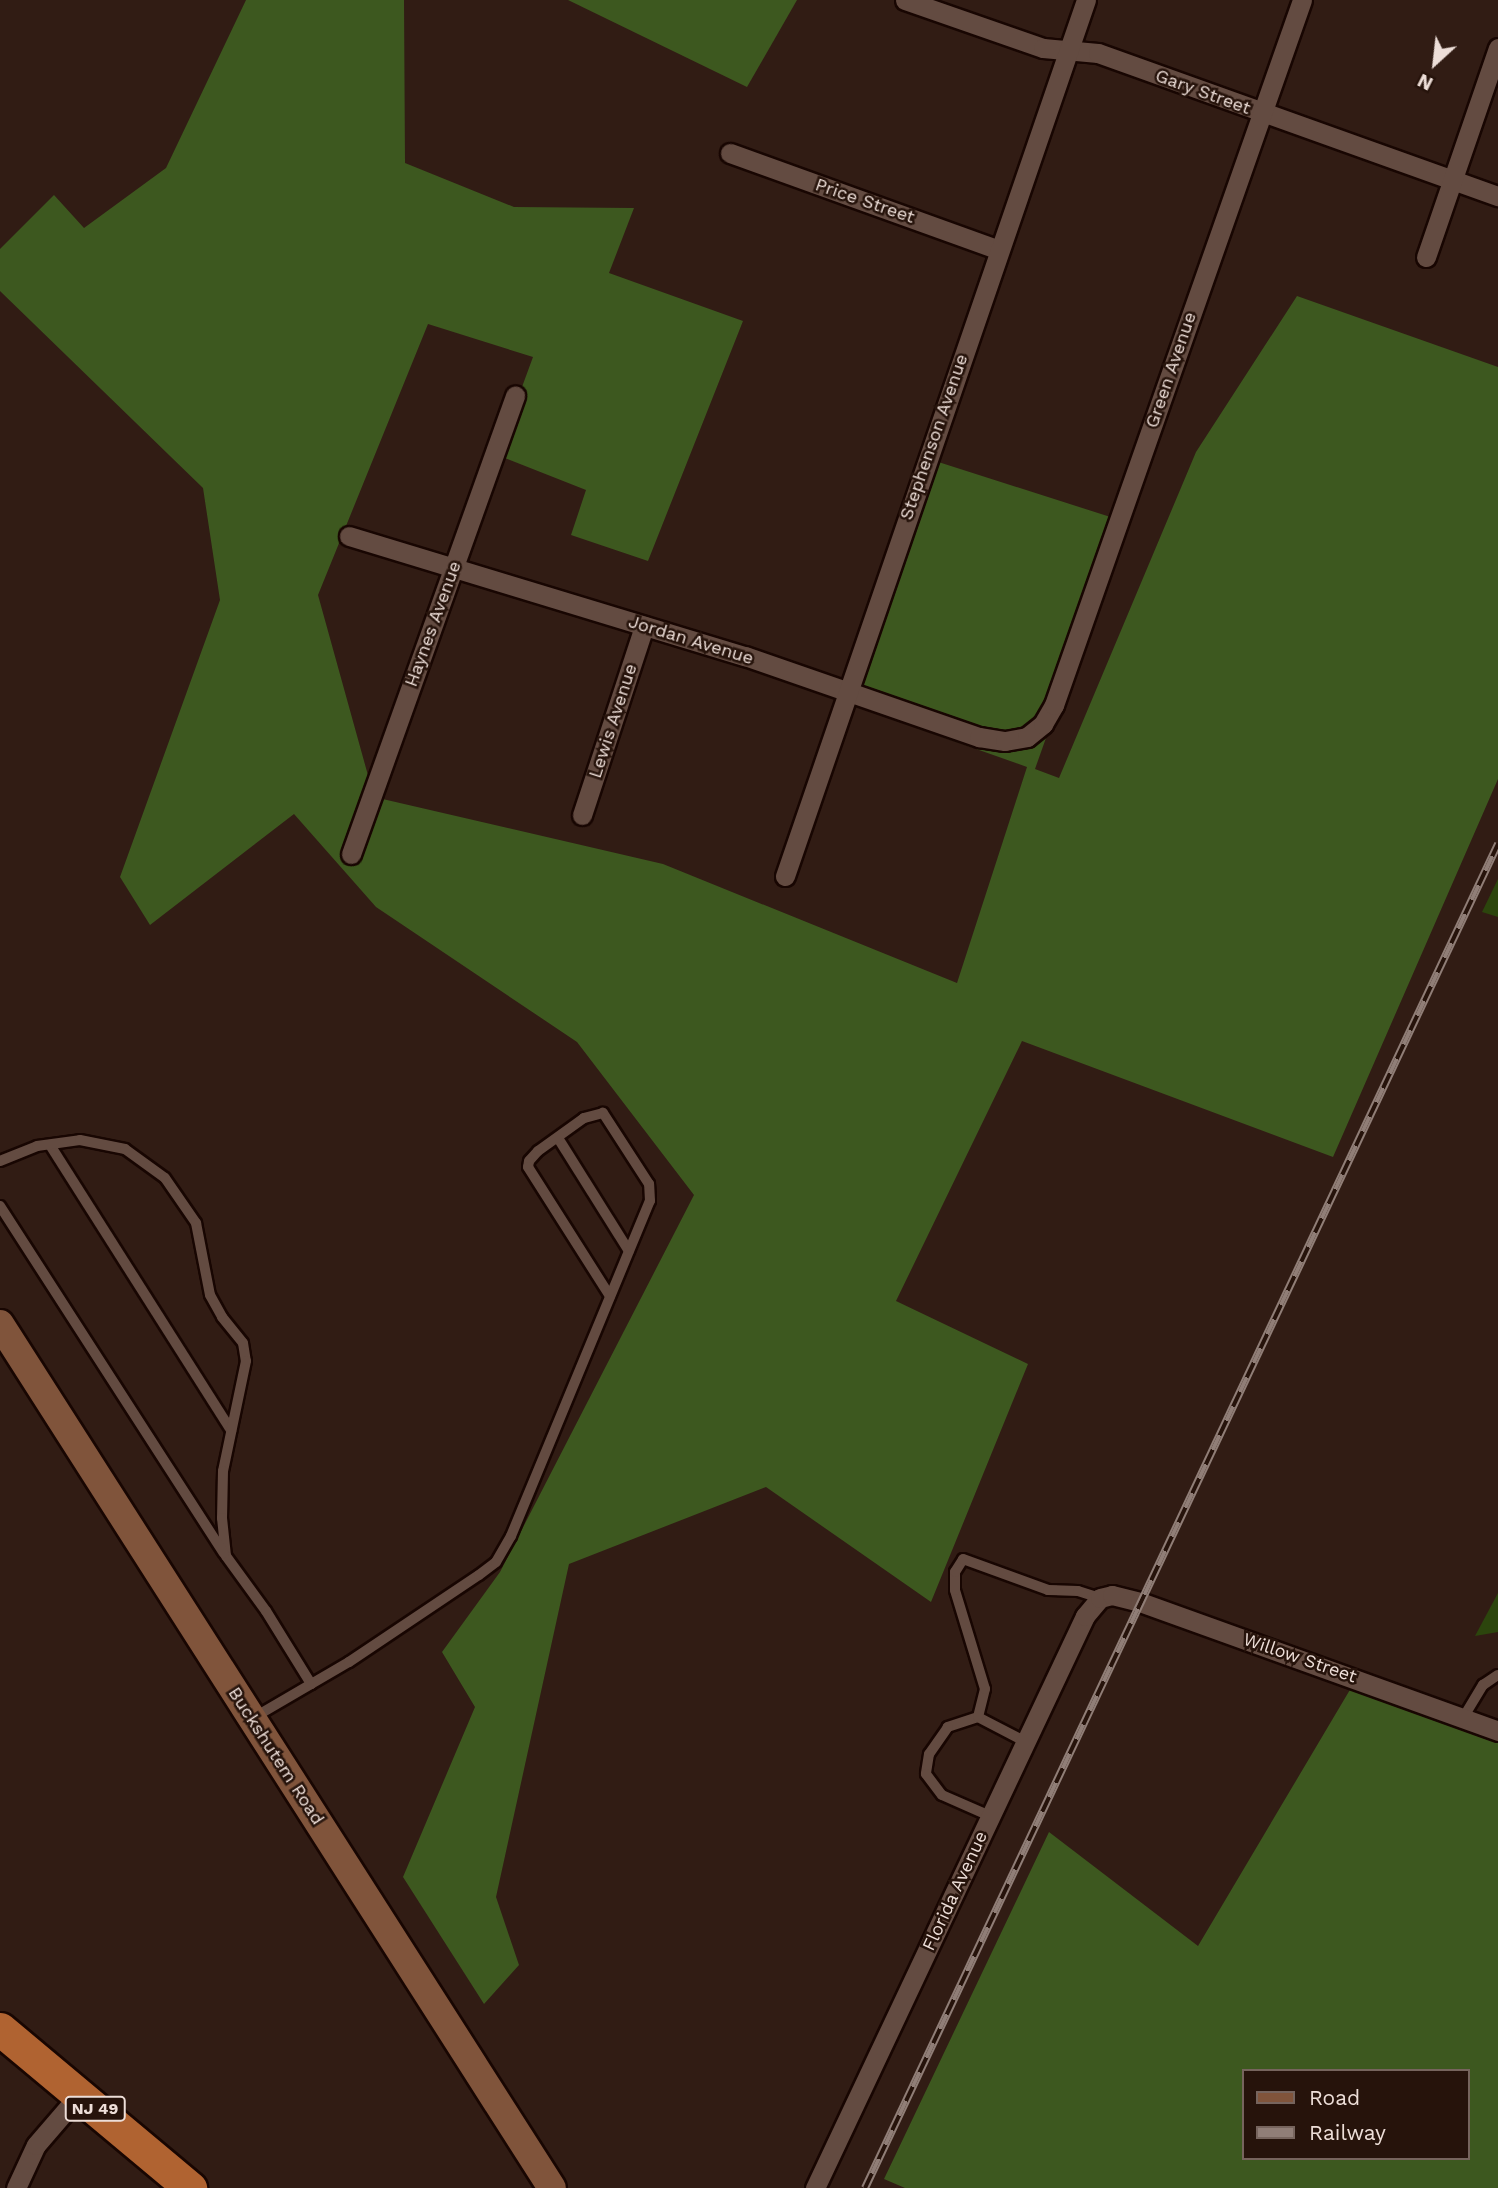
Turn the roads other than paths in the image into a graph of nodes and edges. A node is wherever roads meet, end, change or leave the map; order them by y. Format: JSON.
{"nodes":[{"id":1,"x":905,"y":0,"type":"edge"},
{"id":2,"x":1086,"y":0,"type":"edge"},
{"id":3,"x":1302,"y":0,"type":"edge"},
{"id":4,"x":1498,"y":48,"type":"edge"},
{"id":5,"x":1068,"y":51,"type":"junction"},
{"id":6,"x":1262,"y":114,"type":"junction"},
{"id":7,"x":730,"y":153,"type":"dead end"},
{"id":8,"x":1452,"y":180,"type":"junction"},
{"id":9,"x":1498,"y":196,"type":"edge"},
{"id":10,"x":999,"y":250,"type":"junction"},
{"id":11,"x":1426,"y":257,"type":"dead end"},
{"id":12,"x":515,"y":394,"type":"dead end"},
{"id":13,"x":349,"y":536,"type":"dead end"},
{"id":14,"x":453,"y":568,"type":"junction"},
{"id":15,"x":644,"y":626,"type":"junction"},
{"id":16,"x":847,"y":690,"type":"junction"},
{"id":17,"x":1030,"y":734,"type":"joint"},
{"id":18,"x":582,"y":815,"type":"dead end"},
{"id":19,"x":351,"y":854,"type":"dead end"},
{"id":20,"x":785,"y":876,"type":"dead end"},
{"id":21,"x":558,"y":1138,"type":"junction"},
{"id":22,"x":50,"y":1144,"type":"junction"},
{"id":23,"x":0,"y":1161,"type":"edge"},
{"id":24,"x":0,"y":1206,"type":"edge"},
{"id":25,"x":629,"y":1251,"type":"junction"},
{"id":26,"x":610,"y":1296,"type":"junction"},
{"id":27,"x":0,"y":1324,"type":"edge"},
{"id":28,"x":231,"y":1430,"type":"junction"},
{"id":29,"x":226,"y":1556,"type":"junction"},
{"id":30,"x":1100,"y":1598,"type":"junction"},
{"id":31,"x":1498,"y":1675,"type":"edge"},
{"id":32,"x":312,"y":1684,"type":"junction"},
{"id":33,"x":978,"y":1717,"type":"junction"},
{"id":34,"x":252,"y":1718,"type":"junction"},
{"id":35,"x":1463,"y":1718,"type":"junction"},
{"id":36,"x":1498,"y":1731,"type":"edge"},
{"id":37,"x":1026,"y":1742,"type":"junction"},
{"id":38,"x":990,"y":1816,"type":"junction"},
{"id":39,"x":0,"y":2029,"type":"edge"},
{"id":40,"x":79,"y":2095,"type":"junction"},
{"id":41,"x":16,"y":2188,"type":"edge"},
{"id":42,"x":190,"y":2188,"type":"edge"},
{"id":43,"x":552,"y":2188,"type":"edge"},
{"id":44,"x":816,"y":2188,"type":"edge"}],
"edges":[{"from":1,"to":5,"type":"street","name":"Gary Street"},
{"from":2,"to":5,"type":"street","name":"Stephenson Avenue"},
{"from":3,"to":6,"type":"street","name":"Green Avenue"},
{"from":4,"to":8,"type":"street"},
{"from":5,"to":6,"type":"street","name":"Gary Street"},
{"from":5,"to":10,"type":"street","name":"Stephenson Avenue"},
{"from":6,"to":8,"type":"street","name":"Gary Street"},
{"from":6,"to":17,"type":"street","name":"Green Avenue"},
{"from":7,"to":10,"type":"street","name":"Price Street"},
{"from":8,"to":9,"type":"street","name":"Gary Street"},
{"from":8,"to":11,"type":"street"},
{"from":10,"to":16,"type":"street","name":"Stephenson Avenue"},
{"from":12,"to":14,"type":"street","name":"Haynes Avenue"},
{"from":13,"to":14,"type":"street","name":"Jordan Avenue"},
{"from":14,"to":15,"type":"street","name":"Jordan Avenue"},
{"from":14,"to":19,"type":"street","name":"Haynes Avenue"},
{"from":15,"to":16,"type":"street","name":"Jordan Avenue"},
{"from":15,"to":18,"type":"street","name":"Lewis Avenue"},
{"from":16,"to":17,"type":"street","name":"Jordan Avenue"},
{"from":16,"to":20,"type":"street","name":"Stephenson Avenue"},
{"from":21,"to":25,"type":"lane"},
{"from":21,"to":25,"type":"lane"},
{"from":21,"to":26,"type":"lane"},
{"from":22,"to":23,"type":"lane"},
{"from":22,"to":28,"type":"lane"},
{"from":22,"to":28,"type":"lane"},
{"from":24,"to":29,"type":"lane"},
{"from":25,"to":26,"type":"lane"},
{"from":26,"to":32,"type":"lane"},
{"from":27,"to":34,"type":"main road","name":"Buckshutem Road"},
{"from":28,"to":29,"type":"lane"},
{"from":29,"to":32,"type":"lane"},
{"from":30,"to":33,"type":"lane"},
{"from":30,"to":35,"type":"street","name":"Willow Street"},
{"from":30,"to":37,"type":"street","name":"Florida Avenue"},
{"from":31,"to":35,"type":"lane"},
{"from":32,"to":34,"type":"lane"},
{"from":33,"to":37,"type":"lane"},
{"from":33,"to":38,"type":"lane"},
{"from":34,"to":43,"type":"main road","name":"Buckshutem Road"},
{"from":35,"to":36,"type":"street","name":"Willow Street"},
{"from":37,"to":38,"type":"street","name":"Florida Avenue"},
{"from":38,"to":44,"type":"street","name":"Florida Avenue"},
{"from":39,"to":40,"type":"highway","number":"NJ 49"},
{"from":40,"to":41,"type":"street"},
{"from":40,"to":42,"type":"highway","number":"NJ 49"}]}
